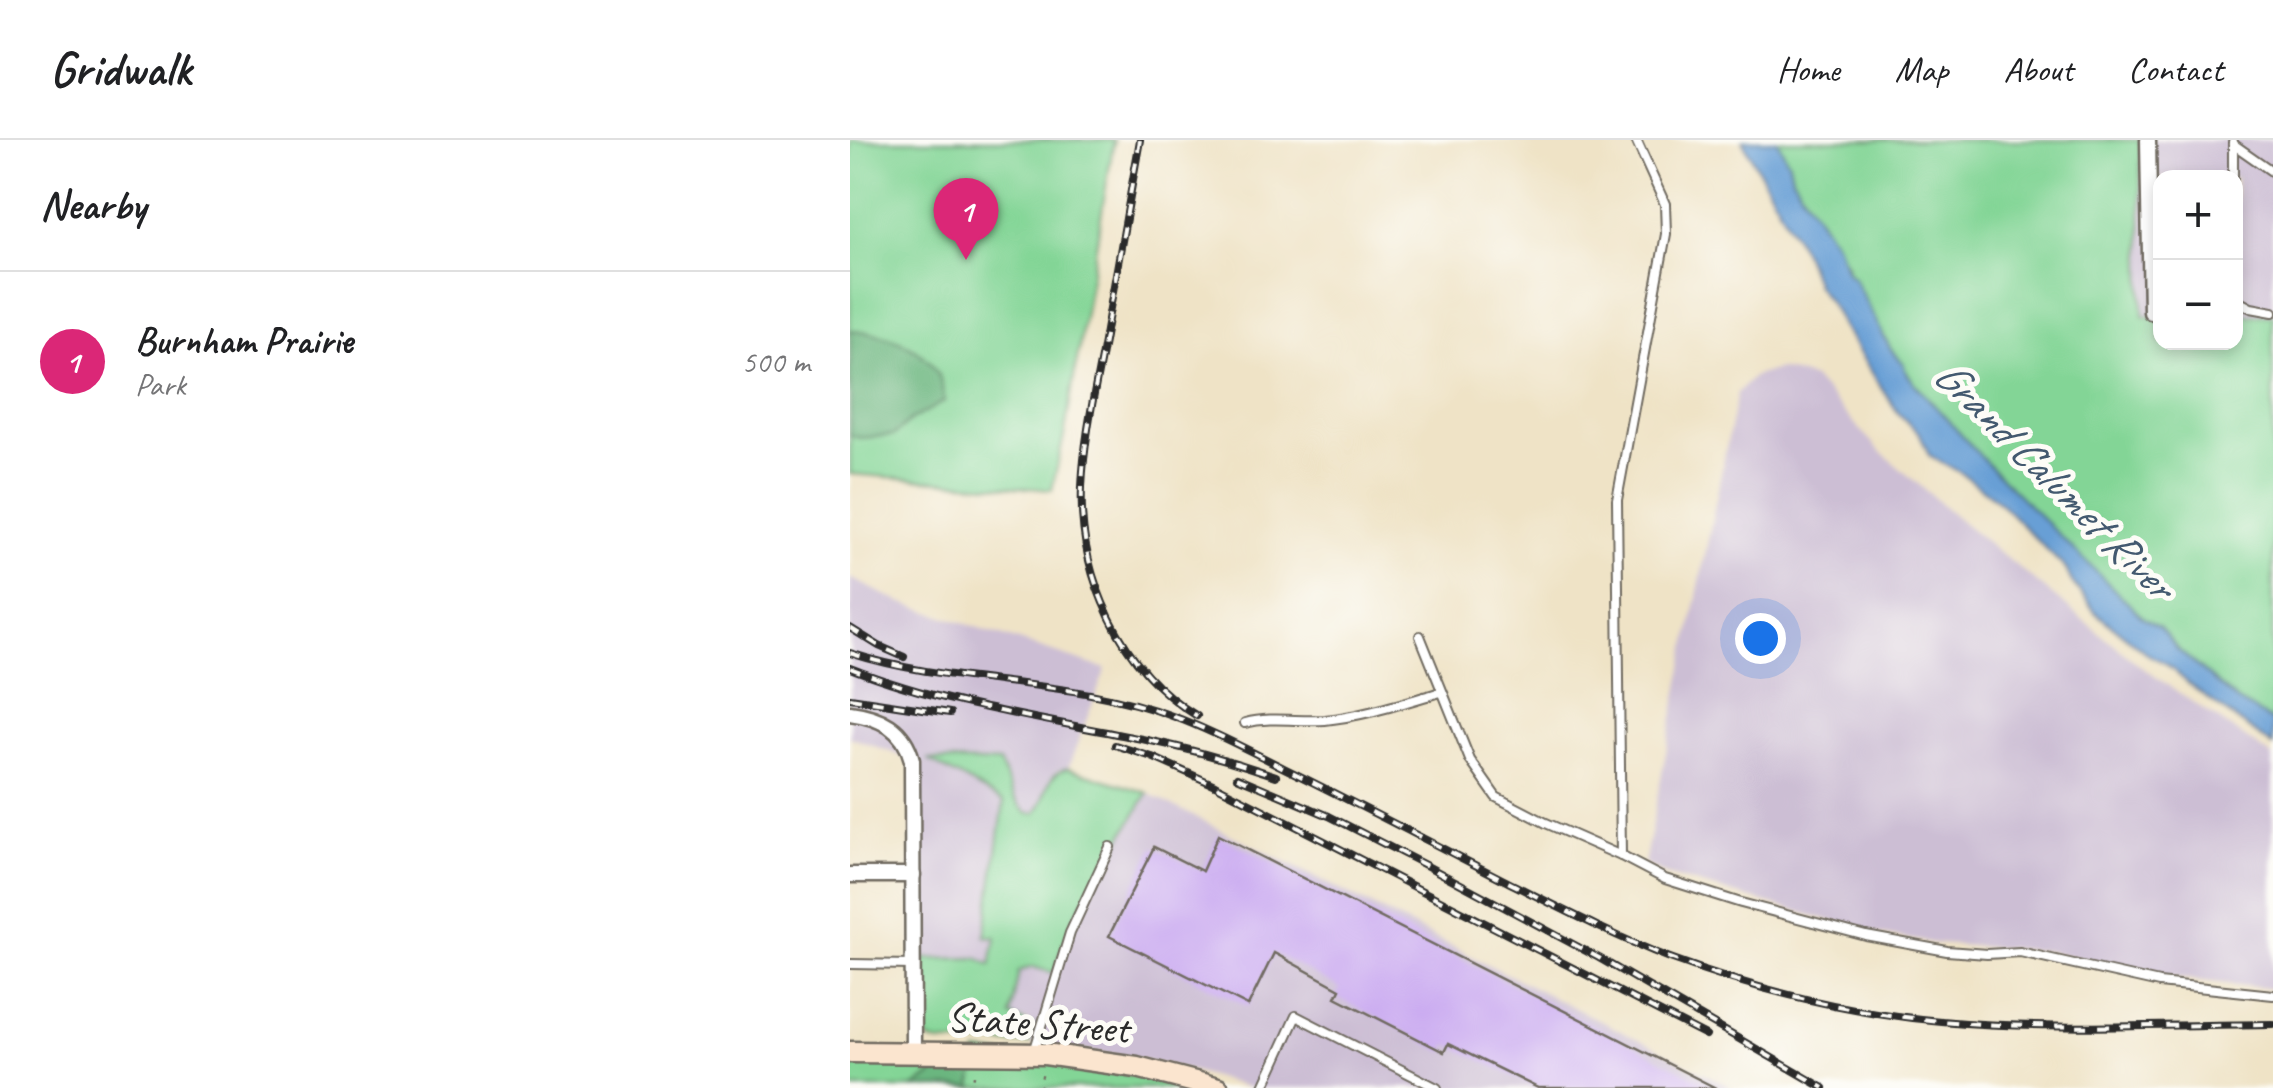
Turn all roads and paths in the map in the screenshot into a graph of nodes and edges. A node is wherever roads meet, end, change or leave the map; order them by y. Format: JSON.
{"nodes":[{"id":1,"x":1636,"y":140,"type":"edge"},
{"id":2,"x":2148,"y":140,"type":"edge"},
{"id":3,"x":2233,"y":142,"type":"edge"},
{"id":4,"x":2233,"y":170,"type":"edge"},
{"id":5,"x":2273,"y":172,"type":"edge"},
{"id":6,"x":2154,"y":260,"type":"edge"},
{"id":7,"x":2243,"y":304,"type":"edge"},
{"id":8,"x":2273,"y":312,"type":"edge"},
{"id":9,"x":1420,"y":636,"type":"dead end"},
{"id":10,"x":1441,"y":692,"type":"junction"},
{"id":11,"x":850,"y":713,"type":"edge"},
{"id":12,"x":1245,"y":723,"type":"dead end"},
{"id":13,"x":1110,"y":848,"type":"dead end"},
{"id":14,"x":1621,"y":856,"type":"junction"},
{"id":15,"x":850,"y":875,"type":"edge"},
{"id":16,"x":913,"y":875,"type":"junction"},
{"id":17,"x":850,"y":964,"type":"edge"},
{"id":18,"x":913,"y":965,"type":"junction"},
{"id":19,"x":2273,"y":994,"type":"edge"},
{"id":20,"x":850,"y":1052,"type":"edge"},
{"id":21,"x":914,"y":1052,"type":"junction"},
{"id":22,"x":1040,"y":1054,"type":"junction"},
{"id":23,"x":1040,"y":1088,"type":"edge"},
{"id":24,"x":1218,"y":1088,"type":"edge"},
{"id":25,"x":1263,"y":1088,"type":"edge"},
{"id":26,"x":1436,"y":1088,"type":"edge"}],
"edges":[{"from":1,"to":14,"type":"lane"},
{"from":2,"to":6,"type":"street"},
{"from":3,"to":4,"type":"lane"},
{"from":3,"to":5,"type":"lane"},
{"from":7,"to":8,"type":"lane"},
{"from":9,"to":10,"type":"lane"},
{"from":10,"to":12,"type":"lane"},
{"from":10,"to":14,"type":"lane"},
{"from":11,"to":16,"type":"street"},
{"from":13,"to":22,"type":"lane"},
{"from":14,"to":19,"type":"lane"},
{"from":15,"to":16,"type":"street"},
{"from":16,"to":18,"type":"street"},
{"from":17,"to":18,"type":"lane"},
{"from":18,"to":21,"type":"street"},
{"from":20,"to":21,"type":"street","name":"State Street"},
{"from":21,"to":22,"type":"street","name":"State Street"},
{"from":22,"to":23,"type":"path"},
{"from":22,"to":24,"type":"street","name":"State Street"},
{"from":25,"to":26,"type":"lane"}]}
